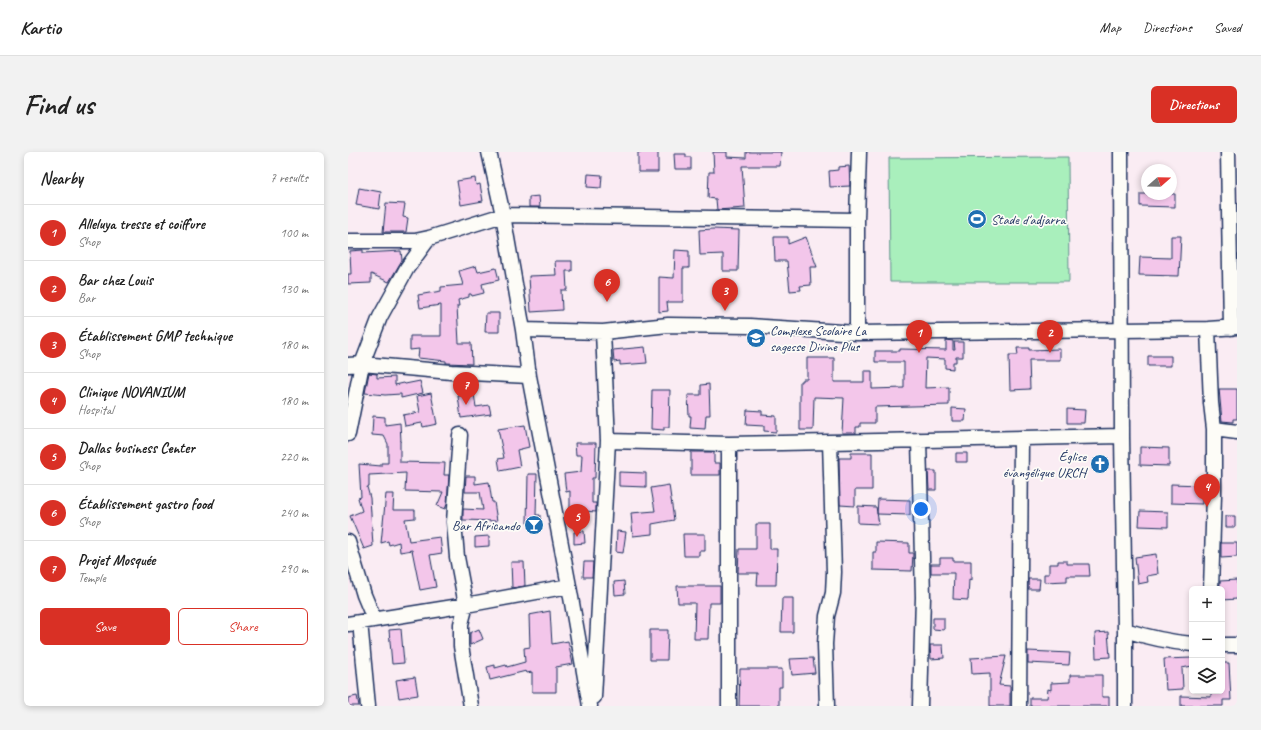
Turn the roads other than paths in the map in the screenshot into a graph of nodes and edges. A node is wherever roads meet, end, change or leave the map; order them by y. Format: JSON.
{"nodes":[{"id":1,"x":488,"y":152,"type":"edge"},
{"id":2,"x":859,"y":152,"type":"edge"},
{"id":3,"x":1121,"y":152,"type":"edge"},
{"id":4,"x":1228,"y":152,"type":"edge"},
{"id":5,"x":503,"y":215,"type":"junction"},
{"id":6,"x":857,"y":220,"type":"junction"},
{"id":7,"x":430,"y":238,"type":"junction"},
{"id":8,"x":348,"y":241,"type":"edge"},
{"id":9,"x":1234,"y":328,"type":"edge"},
{"id":10,"x":1122,"y":329,"type":"junction"},
{"id":11,"x":1208,"y":329,"type":"junction"},
{"id":12,"x":523,"y":330,"type":"junction"},
{"id":13,"x":603,"y":332,"type":"junction"},
{"id":14,"x":857,"y":333,"type":"junction"},
{"id":15,"x":355,"y":365,"type":"edge"},
{"id":16,"x":529,"y":376,"type":"junction"},
{"id":17,"x":1214,"y":429,"type":"junction"},
{"id":18,"x":1237,"y":432,"type":"edge"},
{"id":19,"x":348,"y":434,"type":"edge"},
{"id":20,"x":460,"y":435,"type":"dead end"},
{"id":21,"x":1122,"y":436,"type":"junction"},
{"id":22,"x":1021,"y":438,"type":"junction"},
{"id":23,"x":919,"y":440,"type":"junction"},
{"id":24,"x":608,"y":441,"type":"junction"},
{"id":25,"x":830,"y":442,"type":"junction"},
{"id":26,"x":729,"y":444,"type":"junction"},
{"id":27,"x":348,"y":542,"type":"edge"},
{"id":28,"x":569,"y":586,"type":"junction"},
{"id":29,"x":1211,"y":586,"type":"edge"},
{"id":30,"x":466,"y":605,"type":"junction"},
{"id":31,"x":361,"y":621,"type":"edge"},
{"id":32,"x":1125,"y":630,"type":"junction"},
{"id":33,"x":1189,"y":644,"type":"edge"},
{"id":34,"x":1225,"y":645,"type":"edge"},
{"id":35,"x":1237,"y":645,"type":"edge"},
{"id":36,"x":368,"y":706,"type":"edge"},
{"id":37,"x":471,"y":706,"type":"edge"},
{"id":38,"x":590,"y":706,"type":"edge"},
{"id":39,"x":594,"y":706,"type":"edge"},
{"id":40,"x":729,"y":706,"type":"edge"},
{"id":41,"x":827,"y":706,"type":"edge"},
{"id":42,"x":920,"y":706,"type":"edge"},
{"id":43,"x":1019,"y":706,"type":"edge"},
{"id":44,"x":1125,"y":706,"type":"edge"}],
"edges":[{"from":1,"to":5,"type":"street"},
{"from":2,"to":6,"type":"street"},
{"from":3,"to":10,"type":"street"},
{"from":4,"to":9,"type":"street"},
{"from":5,"to":6,"type":"street"},
{"from":5,"to":7,"type":"street"},
{"from":5,"to":12,"type":"street"},
{"from":6,"to":14,"type":"street"},
{"from":7,"to":8,"type":"street"},
{"from":7,"to":15,"type":"street"},
{"from":9,"to":11,"type":"street"},
{"from":10,"to":11,"type":"street"},
{"from":10,"to":14,"type":"street"},
{"from":10,"to":21,"type":"street"},
{"from":11,"to":17,"type":"street"},
{"from":12,"to":13,"type":"street"},
{"from":12,"to":16,"type":"street"},
{"from":13,"to":14,"type":"street"},
{"from":13,"to":24,"type":"street"},
{"from":15,"to":16,"type":"street"},
{"from":15,"to":19,"type":"street"},
{"from":16,"to":28,"type":"street"},
{"from":17,"to":18,"type":"street"},
{"from":17,"to":29,"type":"street"},
{"from":20,"to":30,"type":"street"},
{"from":21,"to":22,"type":"street"},
{"from":21,"to":32,"type":"street"},
{"from":22,"to":23,"type":"street"},
{"from":22,"to":43,"type":"street"},
{"from":23,"to":25,"type":"street"},
{"from":23,"to":42,"type":"street"},
{"from":24,"to":26,"type":"street"},
{"from":24,"to":39,"type":"street"},
{"from":25,"to":26,"type":"street"},
{"from":25,"to":41,"type":"street"},
{"from":26,"to":40,"type":"street"},
{"from":27,"to":31,"type":"street"},
{"from":28,"to":30,"type":"street"},
{"from":28,"to":38,"type":"street"},
{"from":30,"to":31,"type":"street"},
{"from":30,"to":37,"type":"street"},
{"from":31,"to":36,"type":"street"},
{"from":32,"to":33,"type":"street"},
{"from":32,"to":44,"type":"street"},
{"from":34,"to":35,"type":"street"}]}
